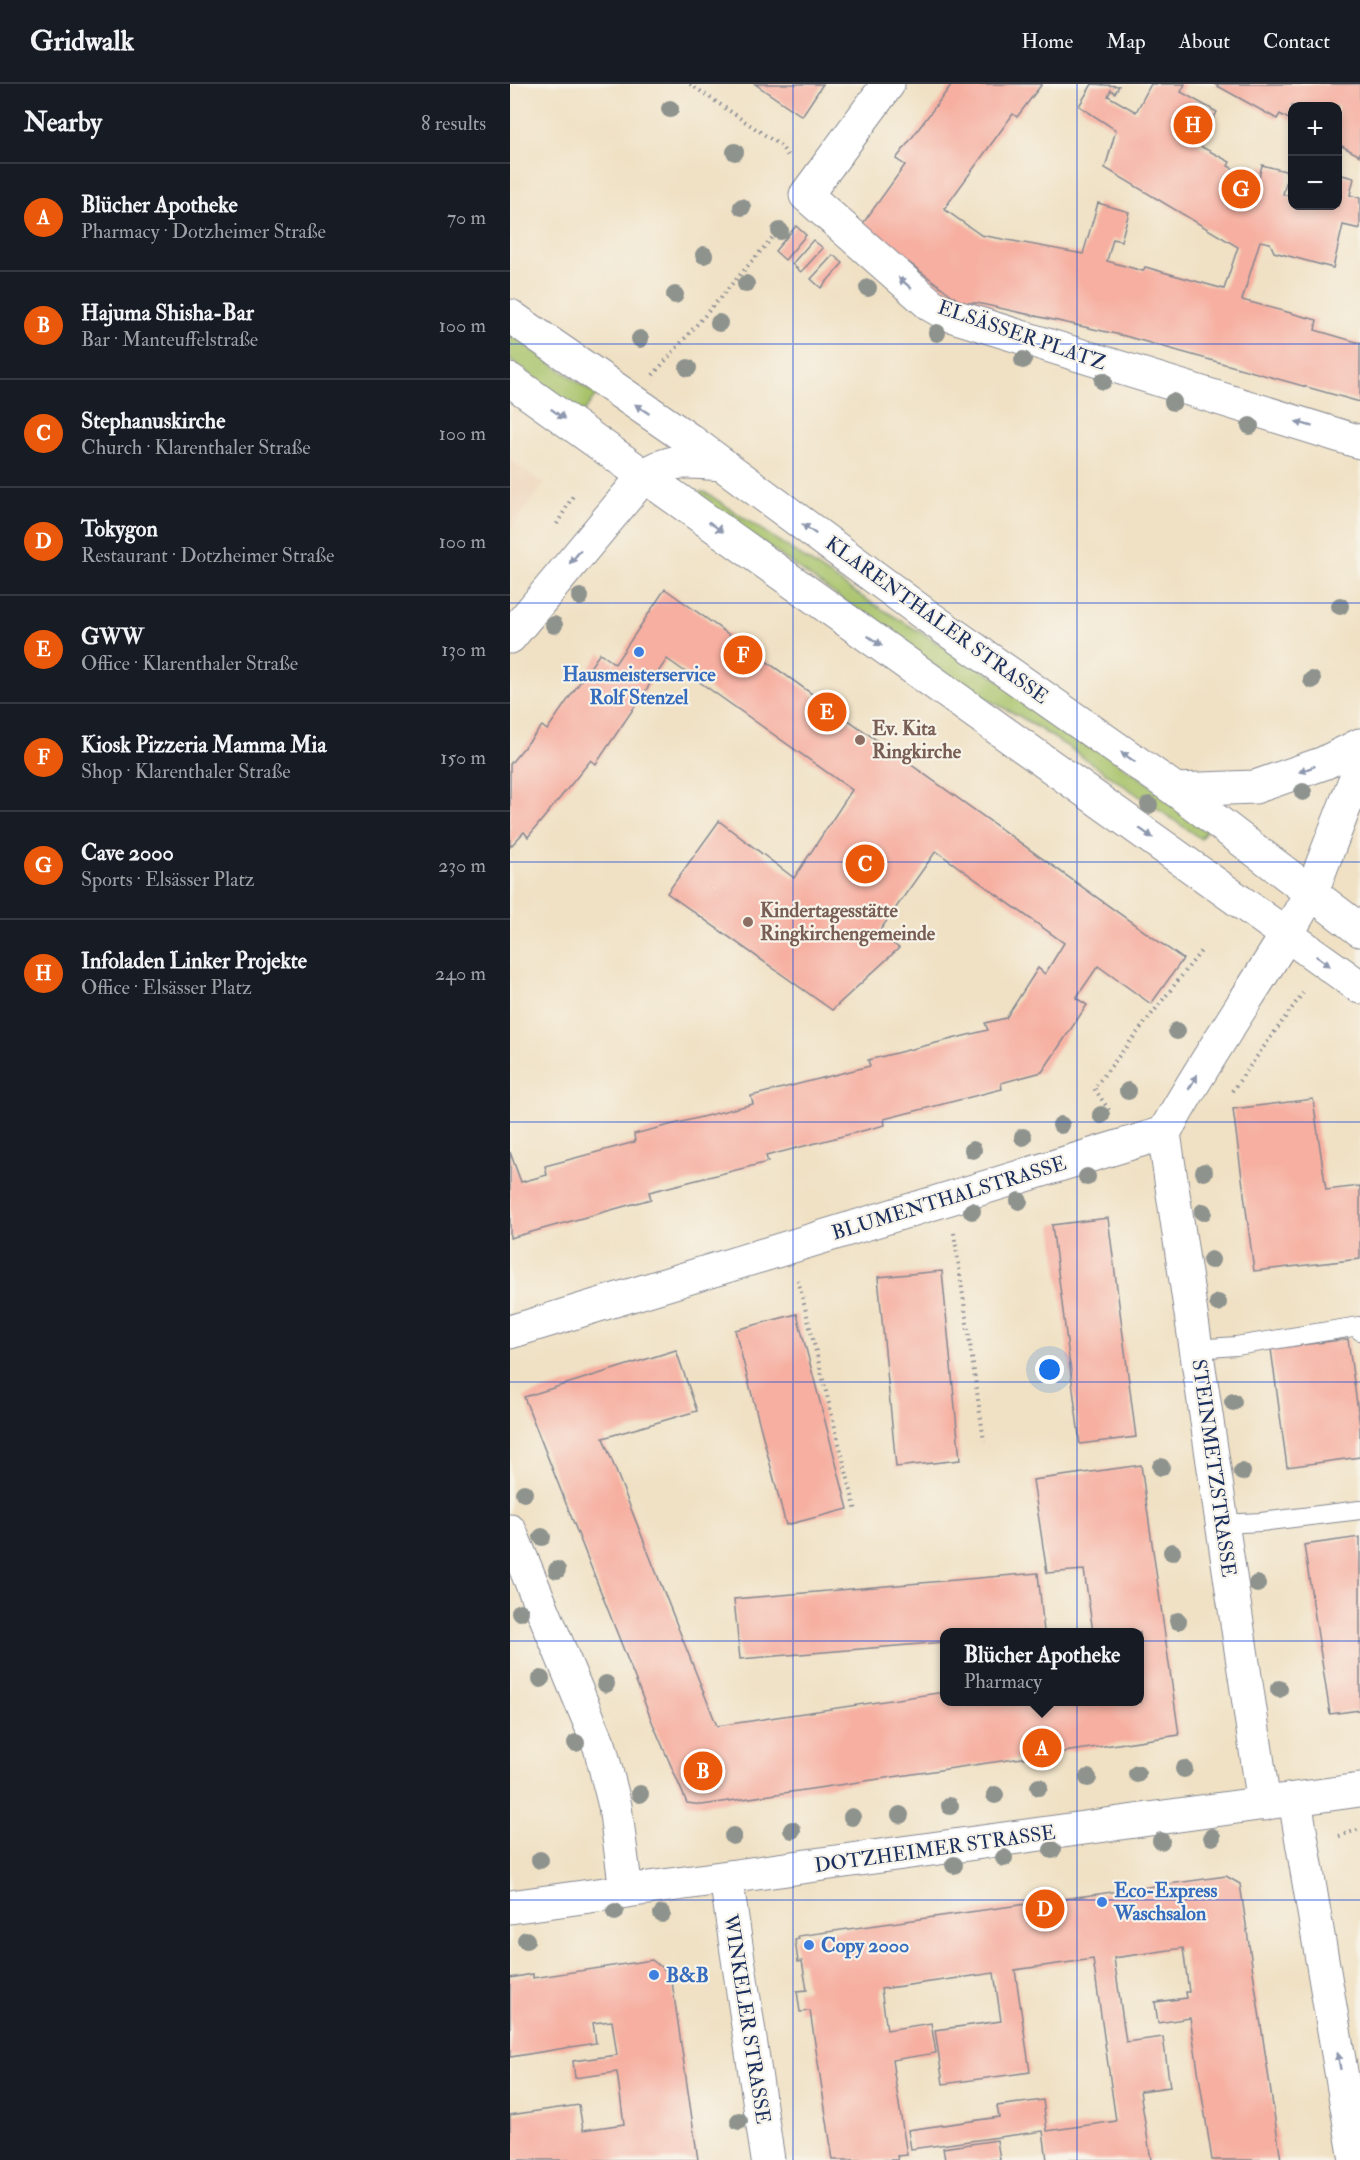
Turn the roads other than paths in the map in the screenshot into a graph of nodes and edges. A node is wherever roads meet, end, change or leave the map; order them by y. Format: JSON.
{"nodes":[{"id":1,"x":888,"y":84,"type":"edge"},
{"id":2,"x":510,"y":316,"type":"edge"},
{"id":3,"x":510,"y":380,"type":"edge"},
{"id":4,"x":1360,"y":442,"type":"edge"},
{"id":5,"x":721,"y":464,"type":"junction"},
{"id":6,"x":644,"y":476,"type":"junction"},
{"id":7,"x":510,"y":637,"type":"edge"},
{"id":8,"x":1360,"y":745,"type":"edge"},
{"id":9,"x":1360,"y":767,"type":"edge"},
{"id":10,"x":1176,"y":790,"type":"junction"},
{"id":11,"x":1312,"y":891,"type":"junction"},
{"id":12,"x":1360,"y":930,"type":"edge"},
{"id":13,"x":1287,"y":934,"type":"junction"},
{"id":14,"x":1360,"y":987,"type":"edge"},
{"id":15,"x":1164,"y":1133,"type":"junction"},
{"id":16,"x":1360,"y":1331,"type":"edge"},
{"id":17,"x":510,"y":1332,"type":"edge"},
{"id":18,"x":1196,"y":1349,"type":"junction"},
{"id":19,"x":1360,"y":1510,"type":"edge"},
{"id":20,"x":1222,"y":1524,"type":"junction"},
{"id":21,"x":510,"y":1531,"type":"edge"},
{"id":22,"x":1360,"y":1790,"type":"edge"},
{"id":23,"x":1279,"y":1802,"type":"junction"},
{"id":24,"x":726,"y":1878,"type":"junction"},
{"id":25,"x":626,"y":1891,"type":"junction"},
{"id":26,"x":510,"y":1907,"type":"edge"},
{"id":27,"x":768,"y":2160,"type":"edge"},
{"id":28,"x":1356,"y":2160,"type":"edge"}],
"edges":[{"from":4,"to":1,"type":"street","name":"ELSÄSSER PLATZ","one_way":true},
{"from":5,"to":2,"type":"street","name":"KLARENTHALER STRASSE","one_way":true},
{"from":3,"to":6,"type":"street","one_way":true},
{"from":5,"to":6,"type":"street"},
{"from":10,"to":5,"type":"street","name":"KLARENTHALER STRASSE","one_way":true},
{"from":6,"to":7,"type":"street","one_way":true},
{"from":6,"to":13,"type":"street","one_way":true},
{"from":8,"to":10,"type":"street","one_way":true},
{"from":9,"to":11,"type":"street"},
{"from":10,"to":11,"type":"street","name":"KLARENTHALER STRASSE"},
{"from":11,"to":12,"type":"street","name":"KLARENTHALER STRASSE"},
{"from":11,"to":13,"type":"street"},
{"from":13,"to":14,"type":"street","one_way":true},
{"from":15,"to":13,"type":"street","one_way":true},
{"from":15,"to":17,"type":"street","name":"BLUMENTHALSTRASSE"},
{"from":15,"to":18,"type":"street","name":"STEINMETZSTRASSE"},
{"from":16,"to":18,"type":"lane"},
{"from":18,"to":20,"type":"street","name":"STEINMETZSTRASSE"},
{"from":19,"to":20,"type":"lane"},
{"from":20,"to":23,"type":"street","name":"STEINMETZSTRASSE"},
{"from":21,"to":25,"type":"street"},
{"from":22,"to":23,"type":"street","name":"DOTZHEIMER STRASSE"},
{"from":23,"to":24,"type":"street","name":"DOTZHEIMER STRASSE"},
{"from":28,"to":23,"type":"street","name":"STEINMETZSTRASSE","one_way":true},
{"from":24,"to":25,"type":"street","name":"DOTZHEIMER STRASSE"},
{"from":24,"to":27,"type":"street","name":"WINKELER STRASSE"},
{"from":25,"to":26,"type":"street","name":"DOTZHEIMER STRASSE"}]}
